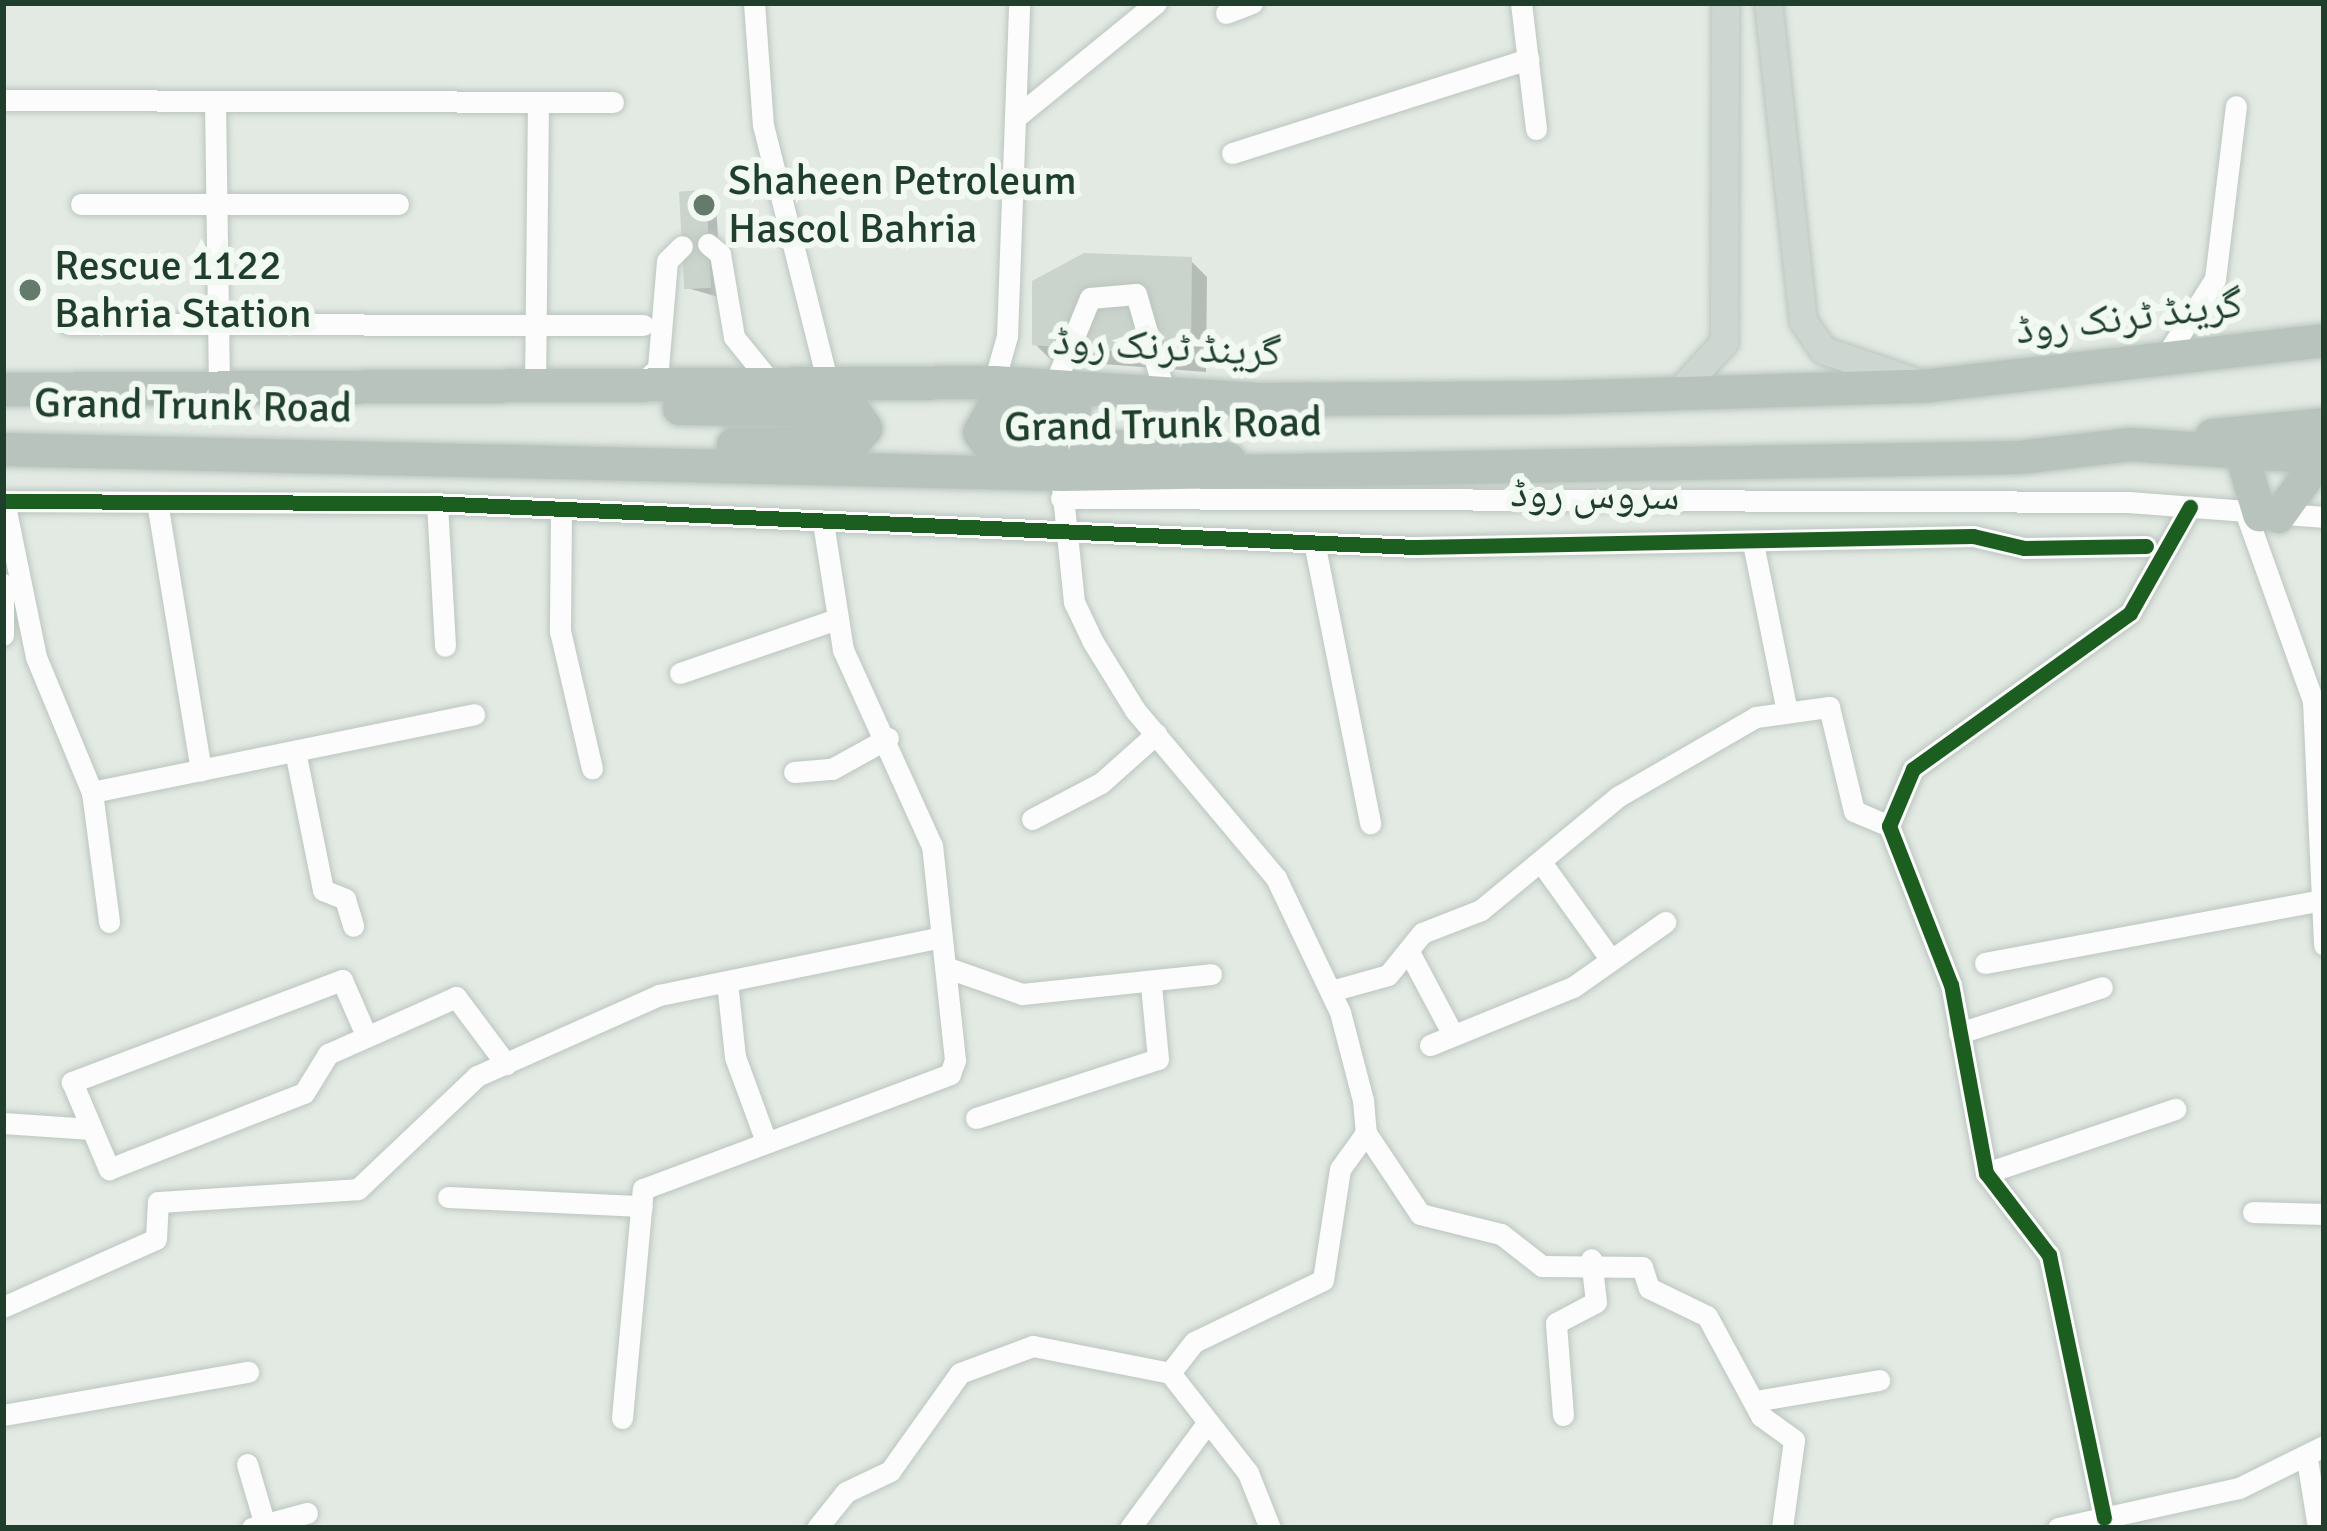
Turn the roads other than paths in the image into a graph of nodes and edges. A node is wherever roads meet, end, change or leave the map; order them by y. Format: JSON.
{"nodes":[{"id":1,"x":754,"y":3,"type":"edge"},
{"id":2,"x":1019,"y":3,"type":"edge"},
{"id":3,"x":1156,"y":3,"type":"edge"},
{"id":4,"x":1252,"y":3,"type":"edge"},
{"id":5,"x":1521,"y":3,"type":"edge"},
{"id":6,"x":1725,"y":3,"type":"edge"},
{"id":7,"x":1768,"y":3,"type":"edge"},
{"id":8,"x":1226,"y":13,"type":"dead end"},
{"id":9,"x":1528,"y":59,"type":"junction"},
{"id":10,"x":3,"y":100,"type":"edge"},
{"id":11,"x":215,"y":101,"type":"junction"},
{"id":12,"x":538,"y":102,"type":"junction"},
{"id":13,"x":613,"y":102,"type":"dead end"},
{"id":14,"x":2236,"y":106,"type":"dead end"},
{"id":15,"x":1015,"y":118,"type":"junction"},
{"id":16,"x":1536,"y":129,"type":"dead end"},
{"id":17,"x":1232,"y":153,"type":"dead end"},
{"id":18,"x":82,"y":204,"type":"dead end"},
{"id":19,"x":215,"y":204,"type":"junction"},
{"id":20,"x":398,"y":204,"type":"dead end"},
{"id":21,"x":708,"y":244,"type":"dead end"},
{"id":22,"x":682,"y":246,"type":"dead end"},
{"id":23,"x":69,"y":324,"type":"dead end"},
{"id":24,"x":218,"y":324,"type":"junction"},
{"id":25,"x":537,"y":325,"type":"junction"},
{"id":26,"x":643,"y":325,"type":"dead end"},
{"id":27,"x":2324,"y":340,"type":"edge"},
{"id":28,"x":2168,"y":353,"type":"junction"},
{"id":29,"x":11,"y":382,"type":"edge"},
{"id":30,"x":994,"y":382,"type":"junction"},
{"id":31,"x":828,"y":384,"type":"junction"},
{"id":32,"x":773,"y":385,"type":"junction"},
{"id":33,"x":1930,"y":385,"type":"junction"},
{"id":34,"x":639,"y":387,"type":"junction"},
{"id":35,"x":541,"y":388,"type":"junction"},
{"id":36,"x":1053,"y":388,"type":"junction"},
{"id":37,"x":1682,"y":388,"type":"junction"},
{"id":38,"x":1164,"y":391,"type":"junction"},
{"id":39,"x":219,"y":393,"type":"junction"},
{"id":40,"x":1256,"y":399,"type":"junction"},
{"id":41,"x":2129,"y":444,"type":"junction"},
{"id":42,"x":2323,"y":446,"type":"edge"},
{"id":43,"x":3,"y":449,"type":"edge"},
{"id":44,"x":2241,"y":453,"type":"junction"},
{"id":45,"x":434,"y":454,"type":"junction"},
{"id":46,"x":531,"y":456,"type":"junction"},
{"id":47,"x":1264,"y":469,"type":"junction"},
{"id":48,"x":1062,"y":486,"type":"junction"},
{"id":49,"x":3,"y":501,"type":"edge"},
{"id":50,"x":157,"y":502,"type":"junction"},
{"id":51,"x":434,"y":503,"type":"junction"},
{"id":52,"x":2190,"y":507,"type":"junction"},
{"id":53,"x":561,"y":509,"type":"junction"},
{"id":54,"x":2261,"y":514,"type":"junction"},
{"id":55,"x":2324,"y":518,"type":"edge"},
{"id":56,"x":823,"y":522,"type":"junction"},
{"id":57,"x":1064,"y":531,"type":"junction"},
{"id":58,"x":1314,"y":542,"type":"junction"},
{"id":59,"x":2146,"y":546,"type":"dead end"},
{"id":60,"x":1754,"y":548,"type":"junction"},
{"id":61,"x":3,"y":584,"type":"edge"},
{"id":62,"x":833,"y":620,"type":"junction"},
{"id":63,"x":3,"y":635,"type":"edge"},
{"id":64,"x":445,"y":646,"type":"dead end"},
{"id":65,"x":680,"y":673,"type":"dead end"},
{"id":66,"x":1786,"y":712,"type":"junction"},
{"id":67,"x":474,"y":714,"type":"dead end"},
{"id":68,"x":1156,"y":734,"type":"junction"},
{"id":69,"x":888,"y":738,"type":"junction"},
{"id":70,"x":2320,"y":749,"type":"edge"},
{"id":71,"x":296,"y":751,"type":"junction"},
{"id":72,"x":592,"y":768,"type":"dead end"},
{"id":73,"x":202,"y":770,"type":"junction"},
{"id":74,"x":794,"y":772,"type":"dead end"},
{"id":75,"x":92,"y":792,"type":"junction"},
{"id":76,"x":1032,"y":819,"type":"dead end"},
{"id":77,"x":1370,"y":823,"type":"dead end"},
{"id":78,"x":1888,"y":826,"type":"junction"},
{"id":79,"x":1543,"y":865,"type":"junction"},
{"id":80,"x":2316,"y":901,"type":"junction"},
{"id":81,"x":109,"y":922,"type":"dead end"},
{"id":82,"x":1665,"y":922,"type":"dead end"},
{"id":83,"x":353,"y":926,"type":"dead end"},
{"id":84,"x":941,"y":937,"type":"junction"},
{"id":85,"x":2324,"y":945,"type":"edge"},
{"id":86,"x":1409,"y":952,"type":"junction"},
{"id":87,"x":1611,"y":960,"type":"junction"},
{"id":88,"x":1985,"y":963,"type":"dead end"},
{"id":89,"x":945,"y":967,"type":"junction"},
{"id":90,"x":1211,"y":974,"type":"dead end"},
{"id":91,"x":727,"y":982,"type":"junction"},
{"id":92,"x":1151,"y":985,"type":"junction"},
{"id":93,"x":2102,"y":987,"type":"dead end"},
{"id":94,"x":1331,"y":991,"type":"junction"},
{"id":95,"x":1451,"y":1031,"type":"junction"},
{"id":96,"x":1960,"y":1033,"type":"junction"},
{"id":97,"x":366,"y":1035,"type":"junction"},
{"id":98,"x":1430,"y":1045,"type":"dead end"},
{"id":99,"x":506,"y":1064,"type":"junction"},
{"id":100,"x":2175,"y":1109,"type":"dead end"},
{"id":101,"x":976,"y":1118,"type":"dead end"},
{"id":102,"x":3,"y":1123,"type":"edge"},
{"id":103,"x":91,"y":1129,"type":"junction"},
{"id":104,"x":1366,"y":1133,"type":"junction"},
{"id":105,"x":764,"y":1136,"type":"junction"},
{"id":106,"x":1986,"y":1173,"type":"junction"},
{"id":107,"x":448,"y":1197,"type":"dead end"},
{"id":108,"x":642,"y":1206,"type":"junction"},
{"id":109,"x":2253,"y":1212,"type":"dead end"},
{"id":110,"x":2324,"y":1214,"type":"edge"},
{"id":111,"x":1591,"y":1259,"type":"junction"},
{"id":112,"x":3,"y":1307,"type":"edge"},
{"id":113,"x":248,"y":1372,"type":"dead end"},
{"id":114,"x":1170,"y":1373,"type":"junction"},
{"id":115,"x":1880,"y":1380,"type":"dead end"},
{"id":116,"x":1755,"y":1401,"type":"junction"},
{"id":117,"x":3,"y":1415,"type":"edge"},
{"id":118,"x":1563,"y":1415,"type":"dead end"},
{"id":119,"x":622,"y":1418,"type":"dead end"},
{"id":120,"x":1205,"y":1426,"type":"junction"},
{"id":121,"x":2316,"y":1453,"type":"edge"},
{"id":122,"x":247,"y":1464,"type":"dead end"},
{"id":123,"x":308,"y":1513,"type":"dead end"},
{"id":124,"x":2104,"y":1518,"type":"junction"},
{"id":125,"x":258,"y":1526,"type":"edge"},
{"id":126,"x":1788,"y":1527,"type":"edge"},
{"id":127,"x":817,"y":1528,"type":"edge"},
{"id":128,"x":1130,"y":1528,"type":"edge"},
{"id":129,"x":1270,"y":1528,"type":"edge"},
{"id":130,"x":2058,"y":1528,"type":"edge"},
{"id":131,"x":2318,"y":1528,"type":"edge"}],
"edges":[{"from":1,"to":31,"type":"street"},
{"from":2,"to":15,"type":"street"},
{"from":3,"to":15,"type":"street"},
{"from":4,"to":8,"type":"street"},
{"from":5,"to":9,"type":"street"},
{"from":6,"to":37,"type":"main road"},
{"from":7,"to":33,"type":"main road"},
{"from":9,"to":16,"type":"street"},
{"from":9,"to":17,"type":"street"},
{"from":10,"to":11,"type":"street"},
{"from":11,"to":12,"type":"street"},
{"from":11,"to":19,"type":"street"},
{"from":12,"to":13,"type":"street"},
{"from":12,"to":25,"type":"street"},
{"from":14,"to":28,"type":"street"},
{"from":15,"to":30,"type":"street"},
{"from":18,"to":19,"type":"street"},
{"from":19,"to":20,"type":"street"},
{"from":19,"to":24,"type":"street"},
{"from":21,"to":32,"type":"street"},
{"from":22,"to":34,"type":"street"},
{"from":23,"to":24,"type":"street"},
{"from":24,"to":25,"type":"street"},
{"from":24,"to":39,"type":"street"},
{"from":25,"to":26,"type":"street"},
{"from":25,"to":35,"type":"street"},
{"from":27,"to":28,"type":"highway","name":"گرینڈ ٹرنک روڈ"},
{"from":28,"to":33,"type":"highway","name":"گرینڈ ٹرنک روڈ"},
{"from":29,"to":39,"type":"highway","name":"گرینڈ ٹرنک روڈ"},
{"from":30,"to":31,"type":"highway","name":"گرینڈ ٹرنک روڈ"},
{"from":30,"to":36,"type":"highway","name":"گرینڈ ٹرنک روڈ"},
{"from":31,"to":32,"type":"highway","name":"گرینڈ ٹرنک روڈ"},
{"from":32,"to":34,"type":"highway","name":"گرینڈ ٹرنک روڈ"},
{"from":33,"to":37,"type":"highway","name":"گرینڈ ٹرنک روڈ"},
{"from":34,"to":35,"type":"highway","name":"گرینڈ ٹرنک روڈ"},
{"from":35,"to":39,"type":"highway","name":"گرینڈ ٹرنک روڈ"},
{"from":35,"to":46,"type":"highway"},
{"from":36,"to":38,"type":"highway","name":"گرینڈ ٹرنک روڈ"},
{"from":36,"to":38,"type":"street"},
{"from":37,"to":40,"type":"highway","name":"گرینڈ ٹرنک روڈ"},
{"from":38,"to":40,"type":"highway","name":"گرینڈ ٹرنک روڈ"},
{"from":40,"to":47,"type":"highway"},
{"from":41,"to":42,"type":"highway"},
{"from":41,"to":44,"type":"highway","name":"Grand Trunk Road"},
{"from":41,"to":47,"type":"highway","name":"Grand Trunk Road"},
{"from":42,"to":44,"type":"highway","name":"Grand Trunk Road"},
{"from":42,"to":54,"type":"highway"},
{"from":43,"to":45,"type":"highway","name":"Grand Trunk Road"},
{"from":44,"to":54,"type":"highway"},
{"from":45,"to":46,"type":"highway","name":"Grand Trunk Road"},
{"from":45,"to":51,"type":"street"},
{"from":46,"to":48,"type":"highway","name":"Grand Trunk Road"},
{"from":47,"to":48,"type":"highway","name":"Grand Trunk Road"},
{"from":48,"to":52,"type":"street","name":"سروس روڈ"},
{"from":48,"to":57,"type":"street"},
{"from":49,"to":50,"type":"street"},
{"from":49,"to":75,"type":"street"},
{"from":50,"to":51,"type":"street"},
{"from":50,"to":73,"type":"street"},
{"from":51,"to":53,"type":"street"},
{"from":51,"to":64,"type":"street"},
{"from":52,"to":54,"type":"street","name":"سروس روڈ"},
{"from":52,"to":78,"type":"street"},
{"from":53,"to":56,"type":"street"},
{"from":53,"to":72,"type":"street"},
{"from":54,"to":55,"type":"street","name":"سروس روڈ"},
{"from":54,"to":70,"type":"street"},
{"from":56,"to":57,"type":"street"},
{"from":56,"to":62,"type":"street"},
{"from":57,"to":58,"type":"street"},
{"from":57,"to":68,"type":"street"},
{"from":58,"to":60,"type":"street"},
{"from":58,"to":77,"type":"street"},
{"from":59,"to":60,"type":"street"},
{"from":60,"to":66,"type":"street"},
{"from":61,"to":63,"type":"street"},
{"from":62,"to":65,"type":"street"},
{"from":62,"to":69,"type":"street"},
{"from":66,"to":78,"type":"street"},
{"from":66,"to":79,"type":"street"},
{"from":67,"to":71,"type":"street"},
{"from":68,"to":76,"type":"street"},
{"from":68,"to":94,"type":"street"},
{"from":69,"to":74,"type":"street"},
{"from":69,"to":84,"type":"street"},
{"from":70,"to":80,"type":"street"},
{"from":71,"to":73,"type":"street"},
{"from":71,"to":83,"type":"street"},
{"from":73,"to":75,"type":"street"},
{"from":75,"to":81,"type":"street"},
{"from":78,"to":96,"type":"street"},
{"from":79,"to":86,"type":"street"},
{"from":79,"to":87,"type":"street"},
{"from":80,"to":85,"type":"street"},
{"from":80,"to":88,"type":"street"},
{"from":82,"to":87,"type":"street"},
{"from":84,"to":89,"type":"street"},
{"from":84,"to":91,"type":"street"},
{"from":86,"to":94,"type":"street"},
{"from":86,"to":95,"type":"street"},
{"from":87,"to":95,"type":"street"},
{"from":89,"to":92,"type":"street"},
{"from":89,"to":105,"type":"street"},
{"from":90,"to":92,"type":"street"},
{"from":91,"to":99,"type":"street"},
{"from":91,"to":105,"type":"street"},
{"from":92,"to":101,"type":"street"},
{"from":93,"to":96,"type":"street"},
{"from":94,"to":104,"type":"street"},
{"from":95,"to":98,"type":"street"},
{"from":96,"to":106,"type":"street"},
{"from":97,"to":99,"type":"street"},
{"from":97,"to":103,"type":"street"},
{"from":97,"to":103,"type":"street"},
{"from":99,"to":112,"type":"street"},
{"from":100,"to":106,"type":"street"},
{"from":102,"to":103,"type":"street"},
{"from":104,"to":111,"type":"street"},
{"from":104,"to":114,"type":"street"},
{"from":105,"to":108,"type":"street"},
{"from":106,"to":124,"type":"street"},
{"from":107,"to":108,"type":"street"},
{"from":108,"to":119,"type":"street"},
{"from":109,"to":110,"type":"street"},
{"from":111,"to":116,"type":"street"},
{"from":111,"to":118,"type":"street"},
{"from":113,"to":117,"type":"street"},
{"from":114,"to":120,"type":"street"},
{"from":114,"to":127,"type":"street"},
{"from":115,"to":116,"type":"street"},
{"from":116,"to":126,"type":"street"},
{"from":120,"to":128,"type":"street"},
{"from":120,"to":129,"type":"street"},
{"from":121,"to":124,"type":"street"},
{"from":121,"to":131,"type":"street"},
{"from":122,"to":125,"type":"street"},
{"from":123,"to":125,"type":"street"},
{"from":124,"to":130,"type":"street"}]}
